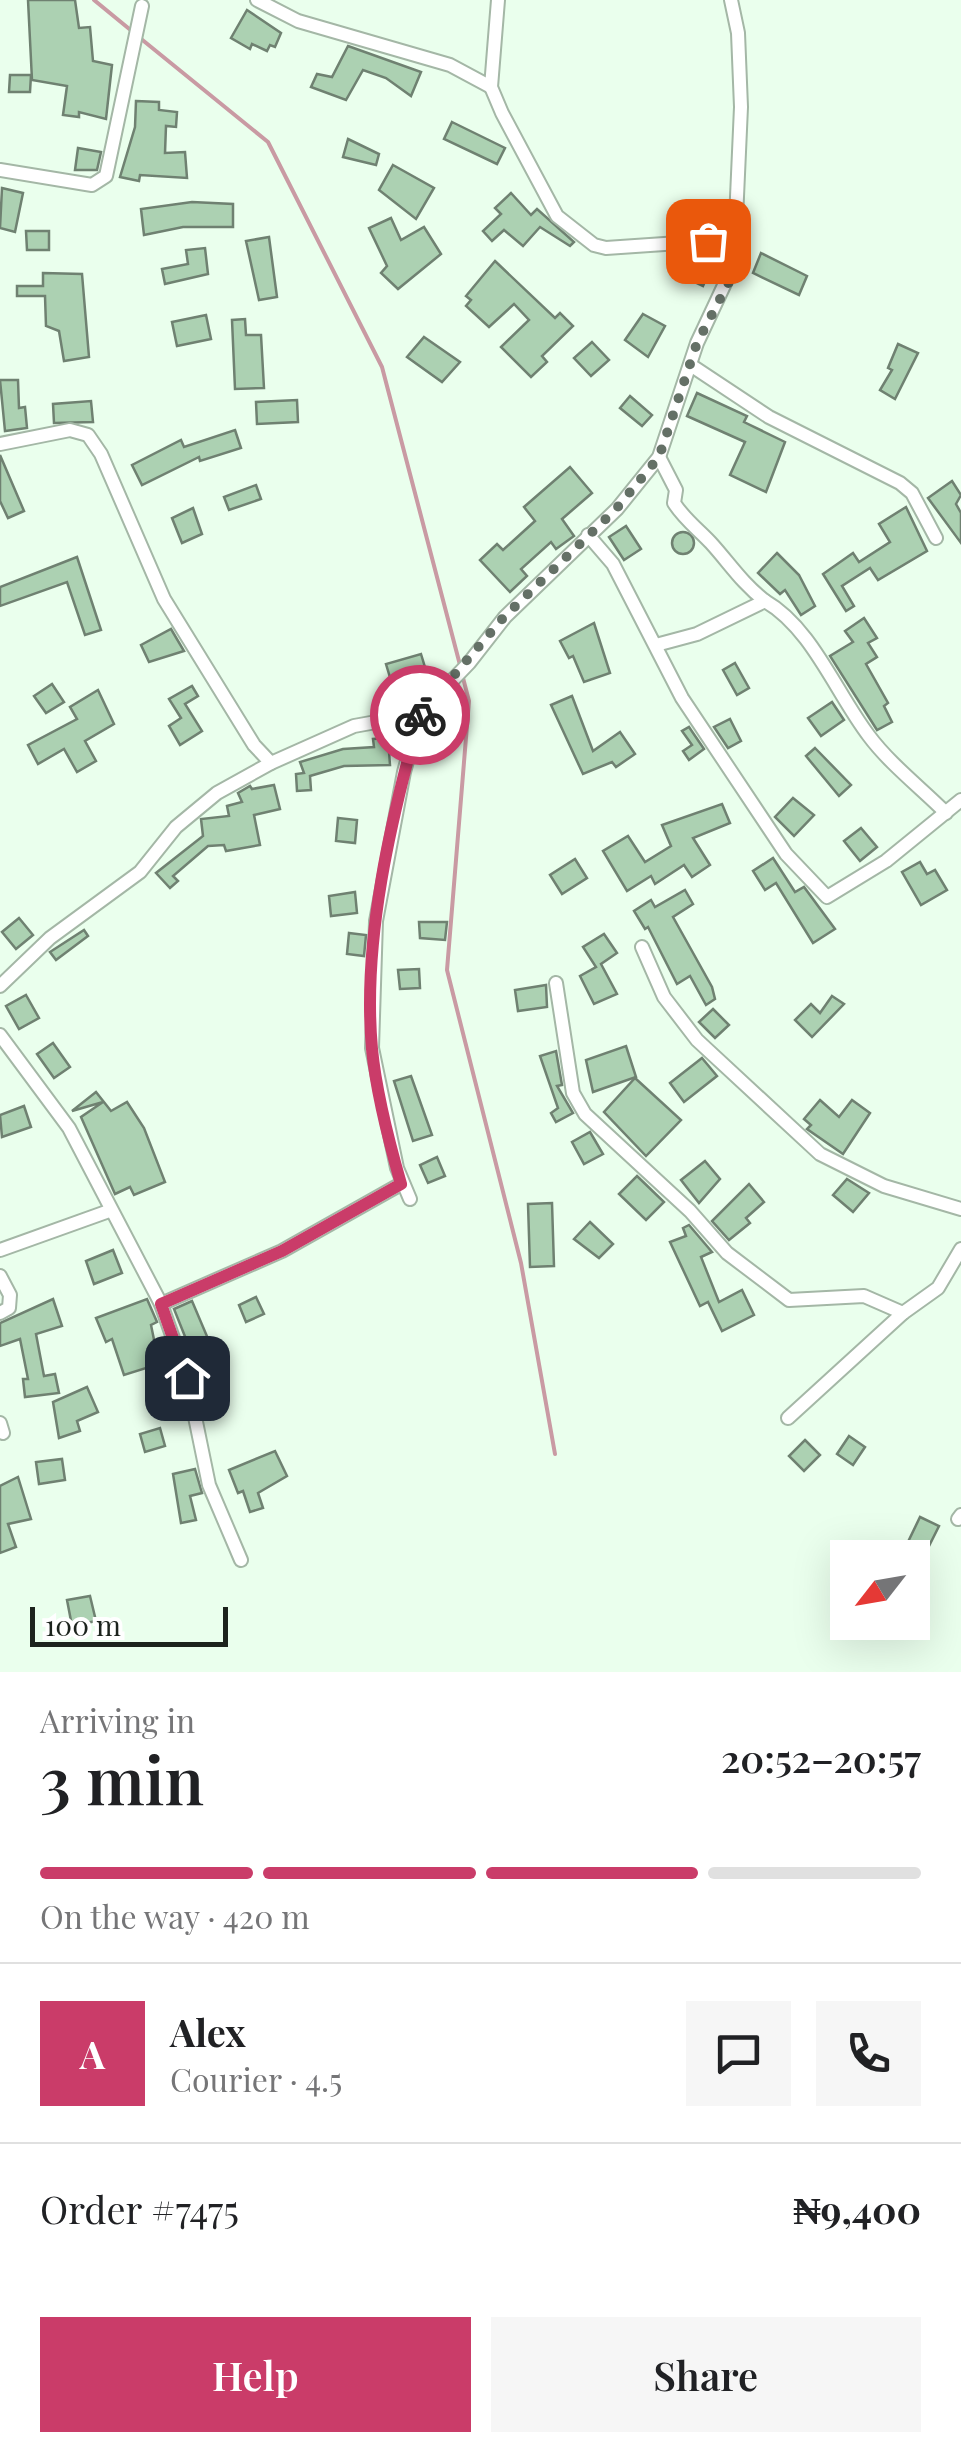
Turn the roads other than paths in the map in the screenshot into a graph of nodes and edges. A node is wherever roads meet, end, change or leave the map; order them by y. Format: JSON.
{"nodes":[{"id":1,"x":257,"y":0,"type":"edge"},
{"id":2,"x":498,"y":0,"type":"edge"},
{"id":3,"x":731,"y":0,"type":"edge"},
{"id":4,"x":142,"y":6,"type":"dead end"},
{"id":5,"x":491,"y":86,"type":"junction"},
{"id":6,"x":0,"y":170,"type":"edge"},
{"id":7,"x":732,"y":246,"type":"junction"},
{"id":8,"x":692,"y":366,"type":"junction"},
{"id":9,"x":0,"y":444,"type":"edge"},
{"id":10,"x":659,"y":457,"type":"junction"},
{"id":11,"x":588,"y":534,"type":"junction"},
{"id":12,"x":936,"y":538,"type":"dead end"},
{"id":13,"x":765,"y":600,"type":"junction"},
{"id":14,"x":656,"y":645,"type":"junction"},
{"id":15,"x":420,"y":714,"type":"junction"},
{"id":16,"x":272,"y":763,"type":"junction"},
{"id":17,"x":961,"y":800,"type":"edge"},
{"id":18,"x":946,"y":813,"type":"junction"},
{"id":19,"x":642,"y":947,"type":"dead end"},
{"id":20,"x":556,"y":983,"type":"dead end"},
{"id":21,"x":0,"y":986,"type":"edge"},
{"id":22,"x":0,"y":1035,"type":"edge"},
{"id":23,"x":401,"y":1184,"type":"junction"},
{"id":24,"x":410,"y":1199,"type":"dead end"},
{"id":25,"x":961,"y":1209,"type":"edge"},
{"id":26,"x":108,"y":1211,"type":"junction"},
{"id":27,"x":0,"y":1250,"type":"edge"},
{"id":28,"x":961,"y":1250,"type":"edge"},
{"id":29,"x":0,"y":1276,"type":"edge"},
{"id":30,"x":161,"y":1304,"type":"junction"},
{"id":31,"x":0,"y":1313,"type":"edge"},
{"id":32,"x":904,"y":1313,"type":"junction"},
{"id":33,"x":788,"y":1418,"type":"dead end"},
{"id":34,"x":240,"y":1560,"type":"dead end"}],
"edges":[{"from":1,"to":5,"type":"street"},
{"from":2,"to":5,"type":"street"},
{"from":3,"to":7,"type":"street"},
{"from":4,"to":6,"type":"street"},
{"from":5,"to":7,"type":"street"},
{"from":7,"to":8,"type":"street"},
{"from":8,"to":10,"type":"street"},
{"from":8,"to":12,"type":"street"},
{"from":9,"to":16,"type":"street"},
{"from":10,"to":11,"type":"street"},
{"from":10,"to":13,"type":"street"},
{"from":11,"to":14,"type":"street"},
{"from":11,"to":15,"type":"street"},
{"from":13,"to":14,"type":"street"},
{"from":13,"to":18,"type":"street"},
{"from":14,"to":18,"type":"street"},
{"from":15,"to":16,"type":"street"},
{"from":15,"to":23,"type":"street"},
{"from":16,"to":21,"type":"street"},
{"from":17,"to":18,"type":"street"},
{"from":19,"to":25,"type":"street"},
{"from":20,"to":32,"type":"street"},
{"from":22,"to":26,"type":"street"},
{"from":23,"to":24,"type":"street"},
{"from":23,"to":30,"type":"street"},
{"from":26,"to":27,"type":"street"},
{"from":26,"to":30,"type":"street"},
{"from":28,"to":32,"type":"street"},
{"from":29,"to":31,"type":"street"},
{"from":30,"to":34,"type":"street"},
{"from":32,"to":33,"type":"street"}]}
